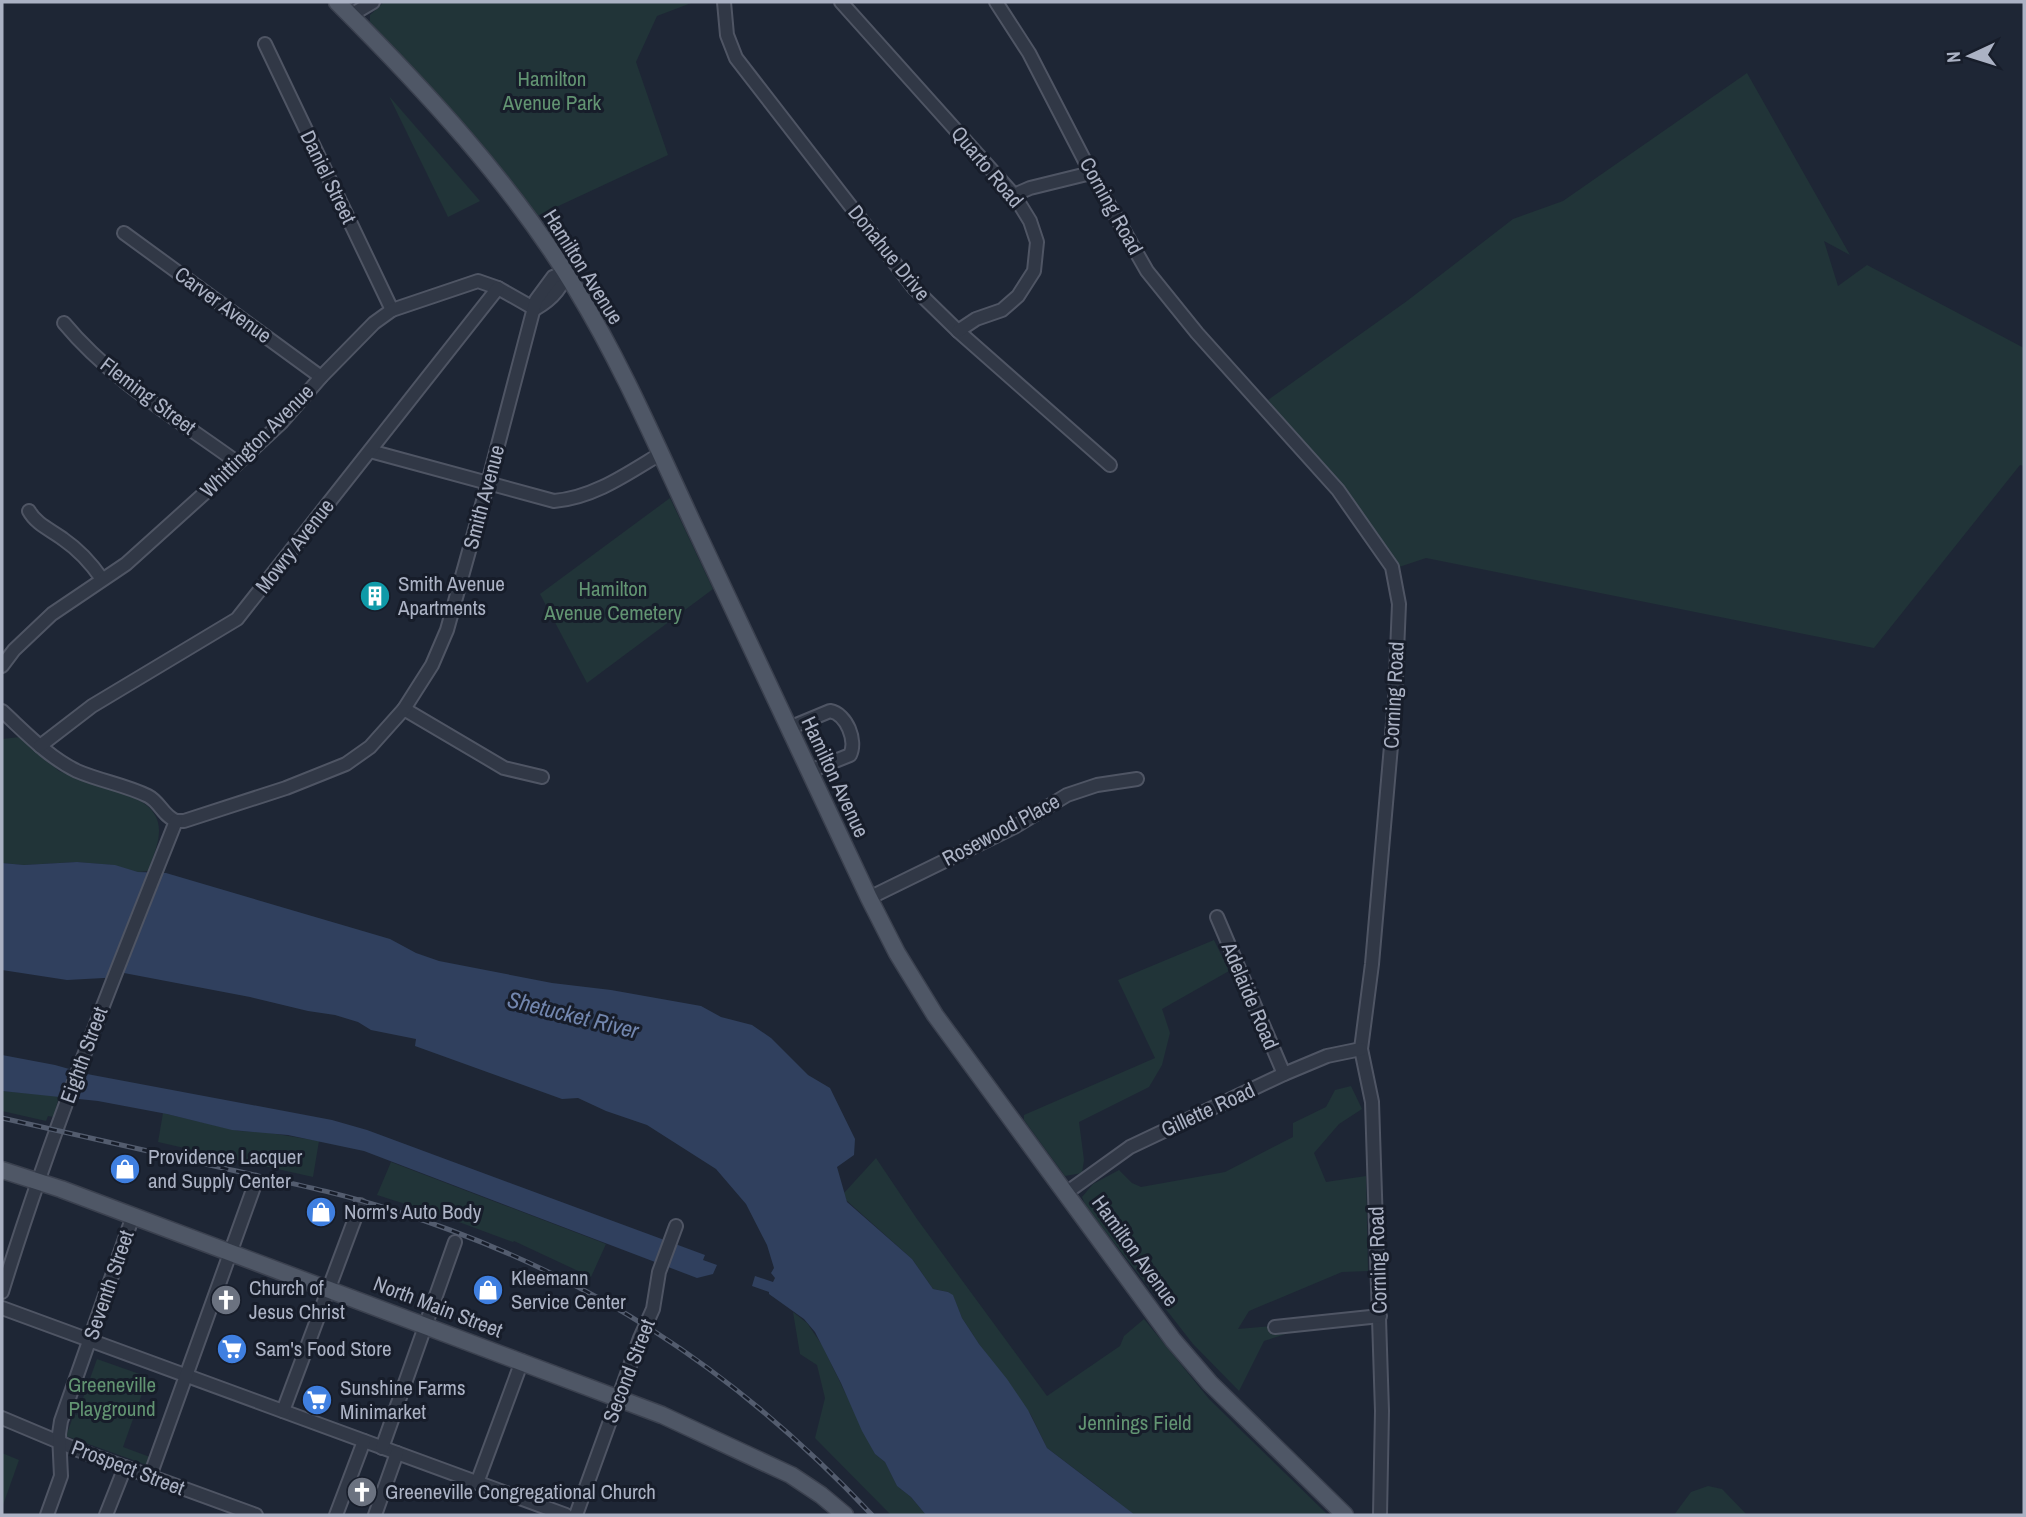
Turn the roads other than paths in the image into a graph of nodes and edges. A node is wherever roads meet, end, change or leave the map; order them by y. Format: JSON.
{"nodes":[{"id":1,"x":337,"y":2,"type":"edge"},
{"id":2,"x":373,"y":2,"type":"edge"},
{"id":3,"x":724,"y":2,"type":"edge"},
{"id":4,"x":841,"y":2,"type":"edge"},
{"id":5,"x":996,"y":2,"type":"edge"},
{"id":6,"x":351,"y":15,"type":"junction"},
{"id":7,"x":265,"y":44,"type":"dead end"},
{"id":8,"x":1091,"y":173,"type":"junction"},
{"id":9,"x":1014,"y":195,"type":"junction"},
{"id":10,"x":124,"y":233,"type":"dead end"},
{"id":11,"x":565,"y":272,"type":"junction"},
{"id":12,"x":498,"y":288,"type":"junction"},
{"id":13,"x":535,"y":309,"type":"junction"},
{"id":14,"x":392,"y":310,"type":"junction"},
{"id":15,"x":64,"y":323,"type":"dead end"},
{"id":16,"x":958,"y":331,"type":"junction"},
{"id":17,"x":321,"y":377,"type":"junction"},
{"id":18,"x":370,"y":451,"type":"junction"},
{"id":19,"x":660,"y":454,"type":"junction"},
{"id":20,"x":239,"y":463,"type":"junction"},
{"id":21,"x":1110,"y":465,"type":"dead end"},
{"id":22,"x":488,"y":483,"type":"junction"},
{"id":23,"x":29,"y":511,"type":"dead end"},
{"id":24,"x":102,"y":579,"type":"junction"},
{"id":25,"x":2,"y":666,"type":"edge"},
{"id":26,"x":404,"y":709,"type":"junction"},
{"id":27,"x":2,"y":711,"type":"edge"},
{"id":28,"x":789,"y":728,"type":"junction"},
{"id":29,"x":40,"y":746,"type":"junction"},
{"id":30,"x":810,"y":771,"type":"junction"},
{"id":31,"x":542,"y":778,"type":"dead end"},
{"id":32,"x":1137,"y":779,"type":"dead end"},
{"id":33,"x":176,"y":821,"type":"junction"},
{"id":34,"x":869,"y":898,"type":"junction"},
{"id":35,"x":1217,"y":917,"type":"dead end"},
{"id":36,"x":1361,"y":1049,"type":"junction"},
{"id":37,"x":1284,"y":1074,"type":"junction"},
{"id":38,"x":2,"y":1170,"type":"edge"},
{"id":39,"x":37,"y":1181,"type":"junction"},
{"id":40,"x":255,"y":1184,"type":"dead end"},
{"id":41,"x":1066,"y":1193,"type":"junction"},
{"id":42,"x":360,"y":1205,"type":"dead end"},
{"id":43,"x":133,"y":1216,"type":"junction"},
{"id":44,"x":676,"y":1226,"type":"dead end"},
{"id":45,"x":455,"y":1242,"type":"dead end"},
{"id":46,"x":231,"y":1253,"type":"junction"},
{"id":47,"x":328,"y":1289,"type":"junction"},
{"id":48,"x":2,"y":1292,"type":"edge"},
{"id":49,"x":2,"y":1308,"type":"edge"},
{"id":50,"x":1380,"y":1316,"type":"junction"},
{"id":51,"x":425,"y":1325,"type":"junction"},
{"id":52,"x":1275,"y":1327,"type":"dead end"},
{"id":53,"x":90,"y":1340,"type":"junction"},
{"id":54,"x":522,"y":1361,"type":"junction"},
{"id":55,"x":186,"y":1376,"type":"junction"},
{"id":56,"x":618,"y":1398,"type":"junction"},
{"id":57,"x":283,"y":1411,"type":"junction"},
{"id":58,"x":2,"y":1418,"type":"edge"},
{"id":59,"x":59,"y":1441,"type":"junction"},
{"id":60,"x":364,"y":1441,"type":"junction"},
{"id":61,"x":382,"y":1448,"type":"junction"},
{"id":62,"x":397,"y":1453,"type":"junction"},
{"id":63,"x":125,"y":1467,"type":"junction"},
{"id":64,"x":150,"y":1476,"type":"junction"},
{"id":65,"x":477,"y":1483,"type":"junction"},
{"id":66,"x":242,"y":1513,"type":"edge"},
{"id":67,"x":47,"y":1515,"type":"edge"},
{"id":68,"x":106,"y":1515,"type":"edge"},
{"id":69,"x":256,"y":1515,"type":"edge"},
{"id":70,"x":336,"y":1515,"type":"edge"},
{"id":71,"x":374,"y":1515,"type":"edge"},
{"id":72,"x":566,"y":1515,"type":"edge"},
{"id":73,"x":576,"y":1515,"type":"edge"},
{"id":74,"x":845,"y":1515,"type":"edge"},
{"id":75,"x":1345,"y":1515,"type":"edge"},
{"id":76,"x":1380,"y":1515,"type":"edge"}],
"edges":[{"from":1,"to":6,"type":"main road","name":"Hamilton Avenue"},
{"from":2,"to":6,"type":"street"},
{"from":3,"to":16,"type":"street","name":"Donahue Drive"},
{"from":4,"to":9,"type":"street","name":"Quarto Road"},
{"from":5,"to":8,"type":"street","name":"Corning Road"},
{"from":6,"to":11,"type":"main road","name":"Hamilton Avenue"},
{"from":7,"to":14,"type":"street","name":"Daniel Street"},
{"from":8,"to":9,"type":"street"},
{"from":8,"to":36,"type":"street","name":"Corning Road"},
{"from":9,"to":16,"type":"street","name":"Quarto Road"},
{"from":10,"to":17,"type":"street","name":"Carver Avenue"},
{"from":11,"to":13,"type":"street","name":"Smith Avenue"},
{"from":11,"to":19,"type":"main road","name":"Hamilton Avenue"},
{"from":12,"to":13,"type":"street","name":"Whittington Avenue"},
{"from":12,"to":14,"type":"street","name":"Whittington Avenue"},
{"from":12,"to":18,"type":"street","name":"Mowry Avenue"},
{"from":13,"to":22,"type":"street","name":"Smith Avenue"},
{"from":14,"to":17,"type":"street","name":"Whittington Avenue"},
{"from":15,"to":20,"type":"street","name":"Fleming Street"},
{"from":16,"to":21,"type":"street","name":"Donahue Drive"},
{"from":17,"to":20,"type":"street","name":"Whittington Avenue"},
{"from":18,"to":22,"type":"street"},
{"from":18,"to":29,"type":"street","name":"Mowry Avenue"},
{"from":19,"to":22,"type":"street"},
{"from":19,"to":28,"type":"main road","name":"Hamilton Avenue"},
{"from":20,"to":24,"type":"street","name":"Whittington Avenue"},
{"from":22,"to":26,"type":"street","name":"Smith Avenue"},
{"from":23,"to":24,"type":"street"},
{"from":24,"to":25,"type":"street","name":"Whittington Avenue"},
{"from":26,"to":31,"type":"street"},
{"from":26,"to":33,"type":"street","name":"Smith Avenue"},
{"from":27,"to":29,"type":"street"},
{"from":28,"to":30,"type":"main road","name":"Hamilton Avenue"},
{"from":28,"to":30,"type":"street"},
{"from":29,"to":33,"type":"street"},
{"from":30,"to":34,"type":"main road","name":"Hamilton Avenue"},
{"from":32,"to":34,"type":"street","name":"Rosewood Place"},
{"from":33,"to":39,"type":"street","name":"Eighth Street"},
{"from":34,"to":41,"type":"main road","name":"Hamilton Avenue"},
{"from":35,"to":37,"type":"street","name":"Adelaide Road"},
{"from":36,"to":37,"type":"street","name":"Gillette Road"},
{"from":36,"to":50,"type":"street","name":"Corning Road"},
{"from":37,"to":41,"type":"street","name":"Gillette Road"},
{"from":38,"to":39,"type":"main road","name":"North Main Street"},
{"from":39,"to":43,"type":"main road","name":"North Main Street"},
{"from":39,"to":48,"type":"street","name":"Eighth Street"},
{"from":40,"to":46,"type":"street"},
{"from":41,"to":75,"type":"main road","name":"Hamilton Avenue"},
{"from":42,"to":47,"type":"street"},
{"from":43,"to":46,"type":"main road","name":"North Main Street"},
{"from":43,"to":53,"type":"street","name":"Seventh Street"},
{"from":44,"to":56,"type":"street","name":"Second Street"},
{"from":45,"to":51,"type":"street"},
{"from":46,"to":47,"type":"main road","name":"North Main Street"},
{"from":46,"to":55,"type":"street"},
{"from":47,"to":51,"type":"main road","name":"North Main Street"},
{"from":47,"to":57,"type":"street"},
{"from":49,"to":53,"type":"street"},
{"from":50,"to":52,"type":"street"},
{"from":50,"to":76,"type":"street","name":"Corning Road"},
{"from":51,"to":54,"type":"main road","name":"North Main Street"},
{"from":51,"to":61,"type":"street"},
{"from":53,"to":55,"type":"street"},
{"from":53,"to":59,"type":"street","name":"Seventh Street"},
{"from":54,"to":56,"type":"main road","name":"North Main Street"},
{"from":54,"to":65,"type":"street"},
{"from":55,"to":57,"type":"street"},
{"from":55,"to":64,"type":"street"},
{"from":56,"to":73,"type":"street","name":"Second Street"},
{"from":56,"to":74,"type":"main road","name":"North Main Street"},
{"from":57,"to":60,"type":"street"},
{"from":58,"to":59,"type":"street","name":"Prospect Street"},
{"from":59,"to":63,"type":"street","name":"Prospect Street"},
{"from":59,"to":67,"type":"street","name":"Seventh Street"},
{"from":60,"to":61,"type":"street"},
{"from":60,"to":70,"type":"street"},
{"from":61,"to":62,"type":"street"},
{"from":62,"to":65,"type":"street"},
{"from":62,"to":71,"type":"street"},
{"from":63,"to":64,"type":"street","name":"Prospect Street"},
{"from":63,"to":68,"type":"street"},
{"from":64,"to":66,"type":"street","name":"Prospect Street"},
{"from":65,"to":72,"type":"street"},
{"from":66,"to":69,"type":"street","name":"Prospect Street"}]}
